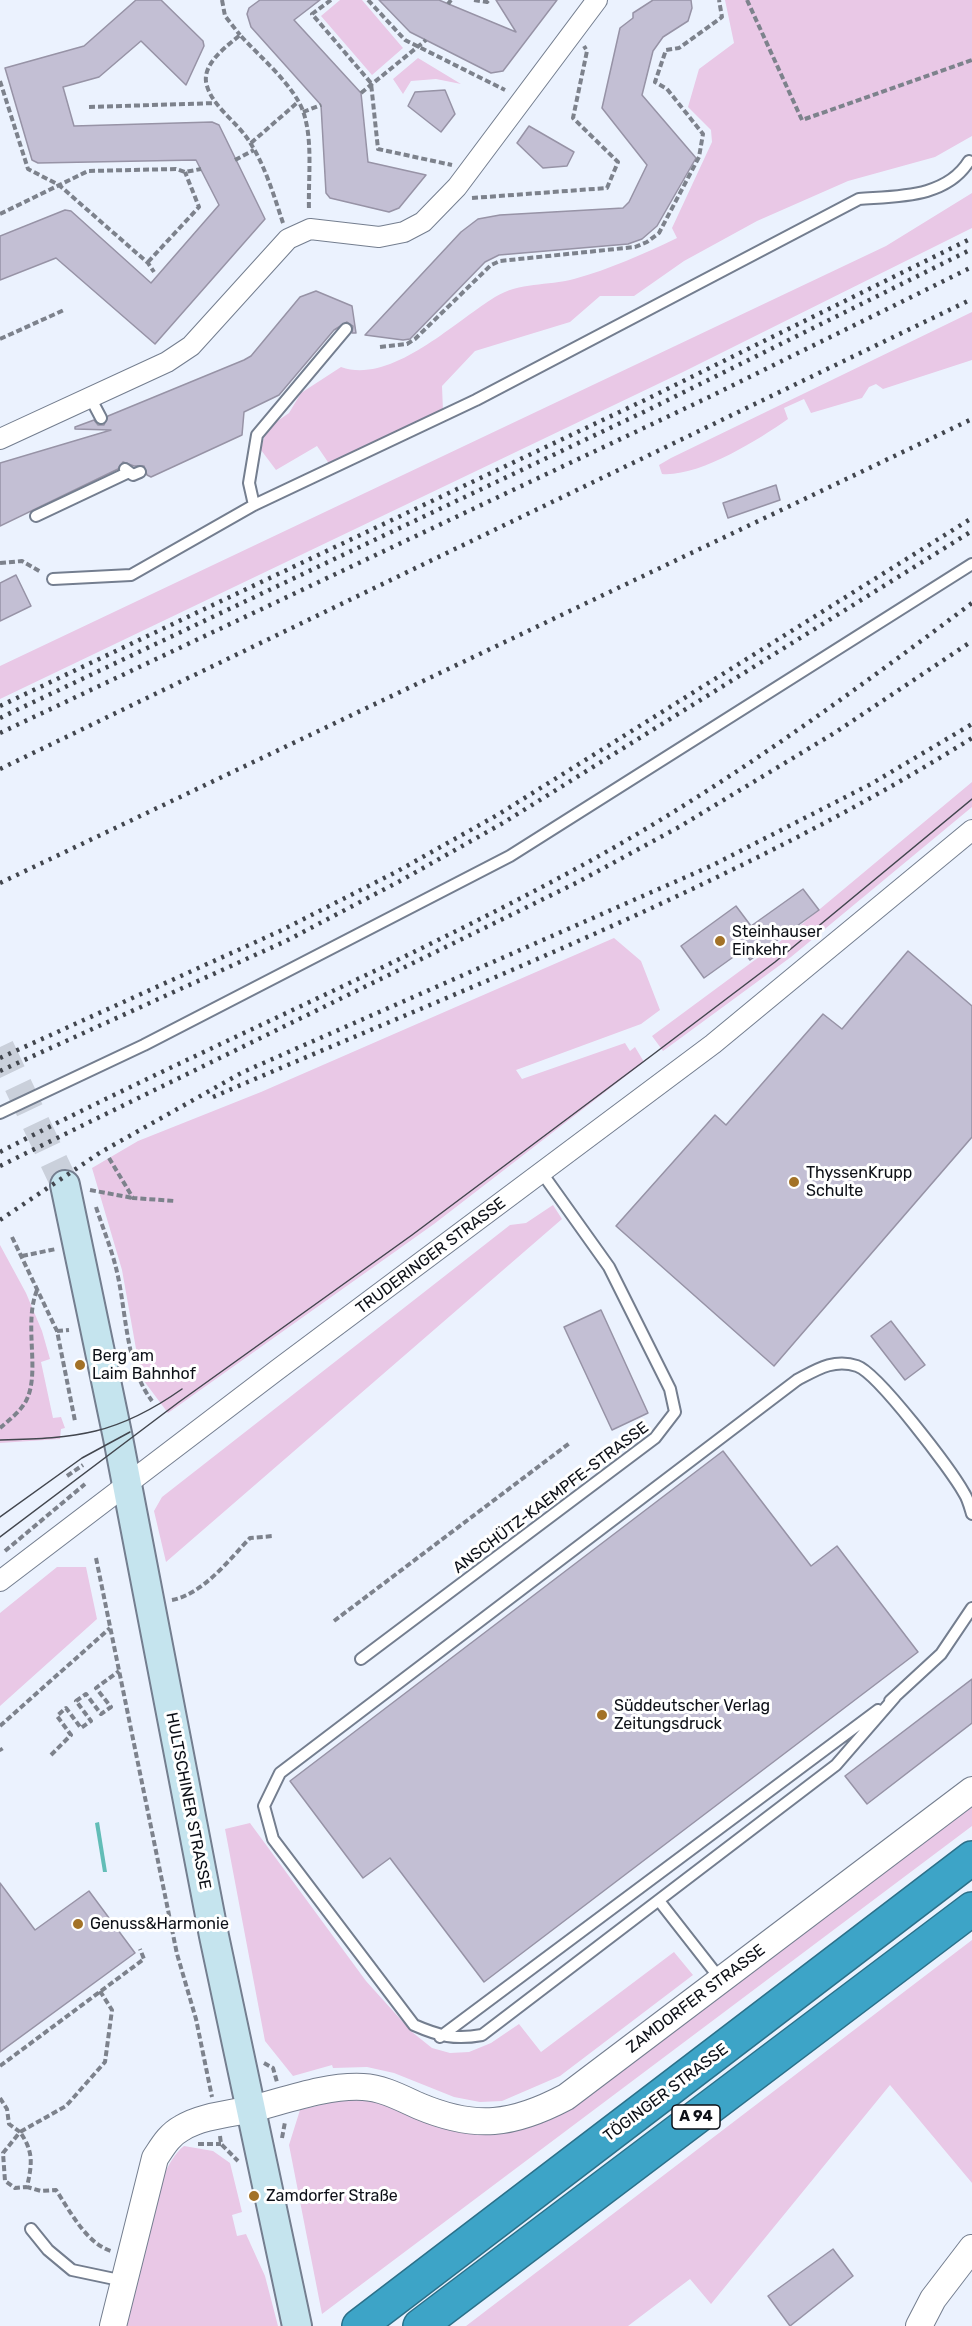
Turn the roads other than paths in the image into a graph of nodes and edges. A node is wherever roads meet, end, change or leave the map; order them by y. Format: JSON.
{"nodes":[{"id":1,"x":597,"y":0,"type":"edge"},
{"id":2,"x":969,"y":161,"type":"dead end"},
{"id":3,"x":346,"y":329,"type":"dead end"},
{"id":4,"x":91,"y":399,"type":"junction"},
{"id":5,"x":101,"y":418,"type":"dead end"},
{"id":6,"x":0,"y":439,"type":"edge"},
{"id":7,"x":140,"y":472,"type":"dead end"},
{"id":8,"x":254,"y":505,"type":"junction"},
{"id":9,"x":36,"y":516,"type":"dead end"},
{"id":10,"x":972,"y":564,"type":"edge"},
{"id":11,"x":53,"y":579,"type":"road end"},
{"id":12,"x":972,"y":830,"type":"edge"},
{"id":13,"x":1,"y":1113,"type":"edge"},
{"id":14,"x":542,"y":1173,"type":"junction"},
{"id":15,"x":78,"y":1188,"type":"tunnel mouth"},
{"id":16,"x":127,"y":1486,"type":"junction"},
{"id":17,"x":972,"y":1514,"type":"edge"},
{"id":18,"x":0,"y":1581,"type":"edge"},
{"id":19,"x":972,"y":1608,"type":"edge"},
{"id":20,"x":361,"y":1659,"type":"dead end"},
{"id":21,"x":896,"y":1697,"type":"junction"},
{"id":22,"x":972,"y":1790,"type":"edge"},
{"id":23,"x":972,"y":1858,"type":"edge"},
{"id":24,"x":660,"y":1902,"type":"junction"},
{"id":25,"x":972,"y":1909,"type":"edge"},
{"id":26,"x":721,"y":1980,"type":"junction"},
{"id":27,"x":440,"y":2037,"type":"junction"},
{"id":28,"x":251,"y":2109,"type":"junction"},
{"id":29,"x":31,"y":2229,"type":"dead end"},
{"id":30,"x":972,"y":2248,"type":"edge"},
{"id":31,"x":124,"y":2281,"type":"junction"},
{"id":32,"x":113,"y":2326,"type":"edge"},
{"id":33,"x":297,"y":2326,"type":"edge"},
{"id":34,"x":358,"y":2326,"type":"edge"},
{"id":35,"x":420,"y":2326,"type":"edge"},
{"id":36,"x":919,"y":2326,"type":"edge"}],
"edges":[{"from":1,"to":4,"type":"street"},
{"from":2,"to":8,"type":"lane"},
{"from":3,"to":8,"type":"lane"},
{"from":4,"to":5,"type":"lane"},
{"from":4,"to":6,"type":"street"},
{"from":7,"to":9,"type":"lane"},
{"from":8,"to":11,"type":"lane"},
{"from":10,"to":13,"type":"lane"},
{"from":12,"to":14,"type":"street","name":"TRUDERINGER STRASSE"},
{"from":14,"to":16,"type":"street","name":"TRUDERINGER STRASSE"},
{"from":14,"to":20,"type":"lane","name":"ANSCHÜTZ-KAEMPFE-STRASSE"},
{"from":15,"to":16,"type":"main road"},
{"from":16,"to":18,"type":"street","name":"TRUDERINGER STRASSE"},
{"from":16,"to":28,"type":"main road","name":"HULTSCHINER STRASSE"},
{"from":17,"to":27,"type":"lane"},
{"from":19,"to":21,"type":"lane"},
{"from":21,"to":24,"type":"lane"},
{"from":21,"to":27,"type":"lane"},
{"from":22,"to":26,"type":"street","name":"ZAMDORFER STRASSE"},
{"from":23,"to":34,"type":"highway","name":"TÖGINGER STRASSE","number":"A 94"},
{"from":24,"to":26,"type":"lane"},
{"from":24,"to":27,"type":"lane"},
{"from":25,"to":35,"type":"highway","number":"A 94"},
{"from":26,"to":28,"type":"street","name":"ZAMDORFER STRASSE"},
{"from":28,"to":31,"type":"street","name":"ZAMDORFER STRASSE"},
{"from":28,"to":33,"type":"main road","name":"HULTSCHINER STRASSE"},
{"from":29,"to":31,"type":"lane"},
{"from":30,"to":36,"type":"street"},
{"from":31,"to":32,"type":"street","name":"ZAMDORFER STRASSE"}]}
